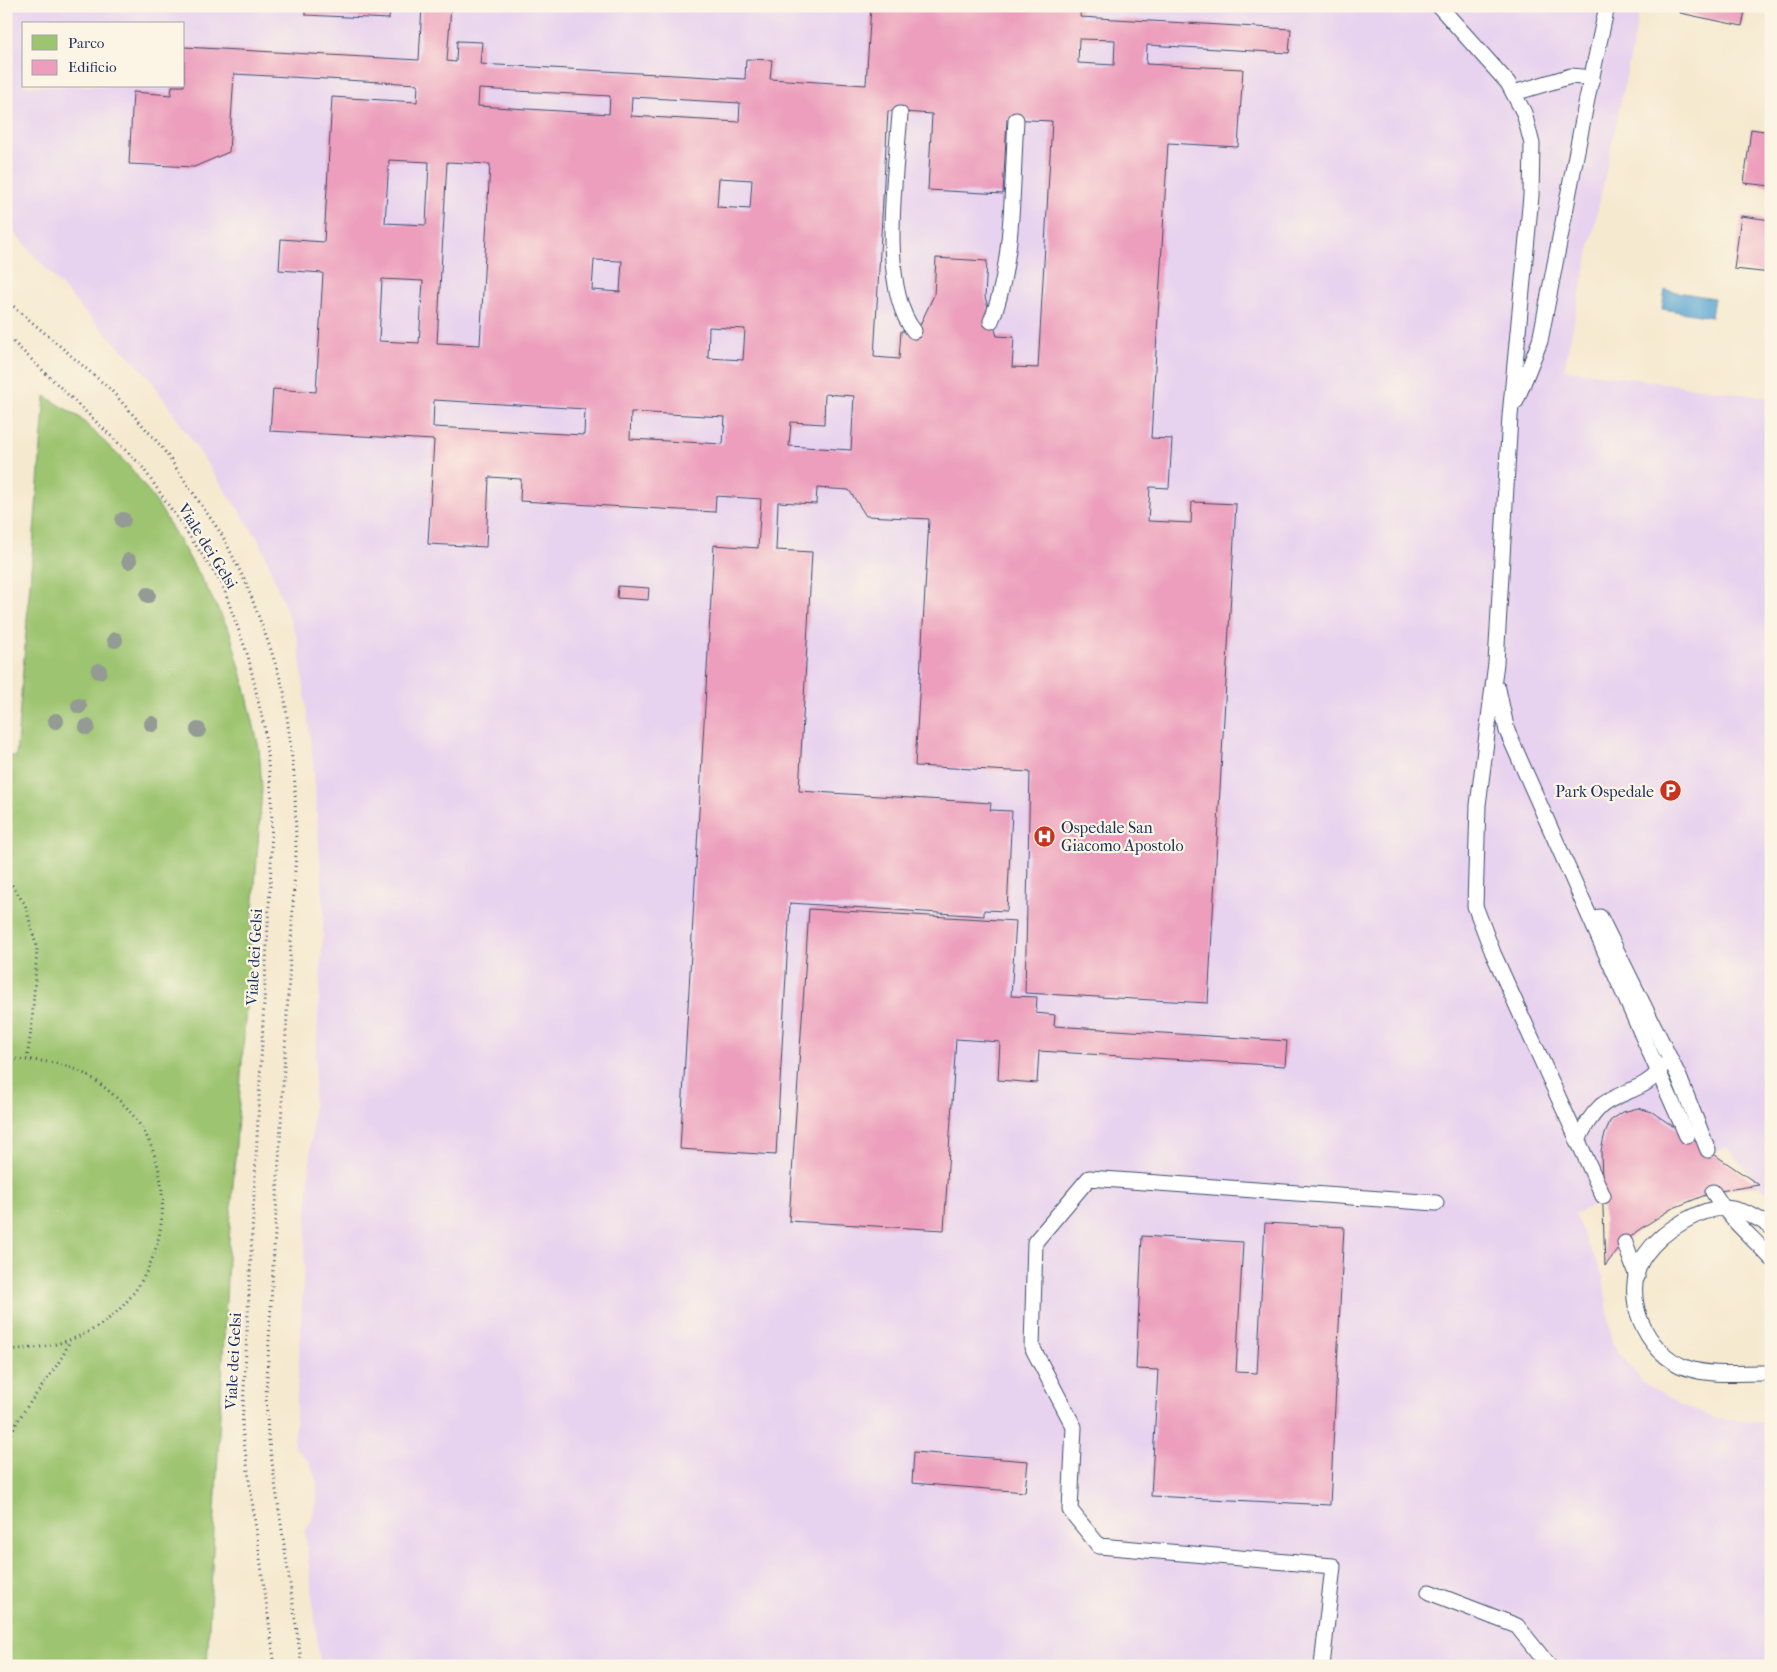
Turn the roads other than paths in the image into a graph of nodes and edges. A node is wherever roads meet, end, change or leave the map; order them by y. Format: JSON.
{"nodes":[{"id":1,"x":1439,"y":6,"type":"edge"},
{"id":2,"x":1608,"y":6,"type":"edge"},
{"id":3,"x":1592,"y":78,"type":"junction"},
{"id":4,"x":1514,"y":93,"type":"junction"},
{"id":5,"x":900,"y":114,"type":"dead end"},
{"id":6,"x":1016,"y":120,"type":"dead end"},
{"id":7,"x":992,"y":321,"type":"dead end"},
{"id":8,"x":914,"y":331,"type":"dead end"},
{"id":9,"x":1510,"y":416,"type":"junction"},
{"id":10,"x":1496,"y":663,"type":"junction"},
{"id":11,"x":1507,"y":731,"type":"junction"},
{"id":12,"x":1667,"y":1053,"type":"junction"},
{"id":13,"x":1658,"y":1073,"type":"junction"},
{"id":14,"x":1687,"y":1136,"type":"dead end"},
{"id":15,"x":1577,"y":1142,"type":"junction"},
{"id":16,"x":1708,"y":1150,"type":"dead end"},
{"id":17,"x":1719,"y":1191,"type":"dead end"},
{"id":18,"x":1603,"y":1196,"type":"dead end"},
{"id":19,"x":1436,"y":1203,"type":"dead end"},
{"id":20,"x":1728,"y":1209,"type":"junction"},
{"id":21,"x":1771,"y":1227,"type":"edge"},
{"id":22,"x":1625,"y":1243,"type":"dead end"},
{"id":23,"x":1771,"y":1258,"type":"edge"},
{"id":24,"x":1637,"y":1277,"type":"junction"},
{"id":25,"x":1771,"y":1373,"type":"edge"},
{"id":26,"x":1429,"y":1592,"type":"dead end"},
{"id":27,"x":1322,"y":1666,"type":"edge"},
{"id":28,"x":1549,"y":1666,"type":"edge"}],
"edges":[{"from":1,"to":4,"type":"lane"},
{"from":2,"to":3,"type":"lane"},
{"from":3,"to":4,"type":"lane"},
{"from":3,"to":9,"type":"lane"},
{"from":4,"to":9,"type":"lane"},
{"from":5,"to":8,"type":"lane"},
{"from":6,"to":7,"type":"lane"},
{"from":9,"to":10,"type":"lane"},
{"from":10,"to":11,"type":"lane"},
{"from":10,"to":15,"type":"lane"},
{"from":11,"to":12,"type":"lane"},
{"from":11,"to":13,"type":"lane"},
{"from":12,"to":13,"type":"lane"},
{"from":12,"to":16,"type":"lane"},
{"from":13,"to":14,"type":"lane"},
{"from":13,"to":15,"type":"lane"},
{"from":15,"to":18,"type":"lane"},
{"from":17,"to":20,"type":"lane"},
{"from":19,"to":27,"type":"lane"},
{"from":20,"to":21,"type":"lane"},
{"from":20,"to":23,"type":"lane"},
{"from":20,"to":24,"type":"lane"},
{"from":22,"to":24,"type":"lane"},
{"from":24,"to":25,"type":"lane"},
{"from":26,"to":28,"type":"lane"}]}
